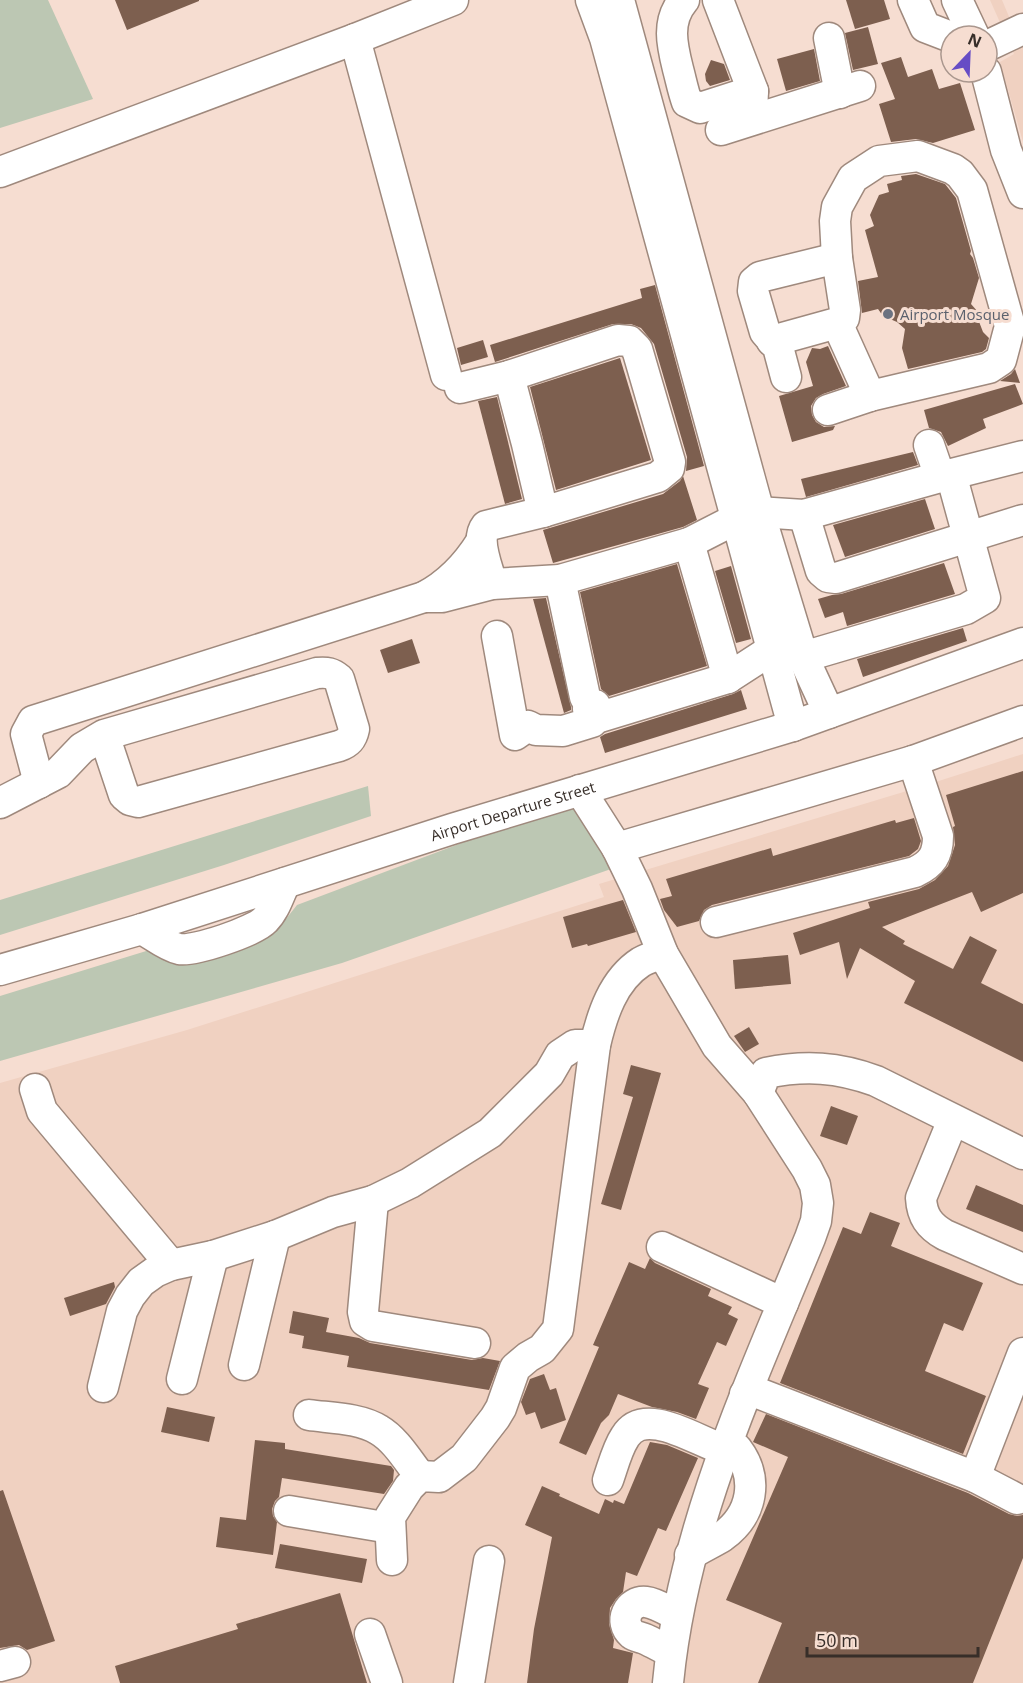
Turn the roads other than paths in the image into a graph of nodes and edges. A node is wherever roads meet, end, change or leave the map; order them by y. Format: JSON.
{"nodes":[{"id":1,"x":453,"y":0,"type":"edge"},
{"id":2,"x":591,"y":0,"type":"edge"},
{"id":3,"x":684,"y":0,"type":"edge"},
{"id":4,"x":718,"y":0,"type":"edge"},
{"id":5,"x":914,"y":0,"type":"edge"},
{"id":6,"x":957,"y":0,"type":"edge"},
{"id":7,"x":625,"y":7,"type":"edge"},
{"id":8,"x":968,"y":24,"type":"edge"},
{"id":9,"x":1023,"y":29,"type":"edge"},
{"id":10,"x":939,"y":32,"type":"edge"},
{"id":11,"x":829,"y":38,"type":"dead end"},
{"id":12,"x":355,"y":39,"type":"junction"},
{"id":13,"x":999,"y":40,"type":"edge"},
{"id":14,"x":990,"y":84,"type":"edge"},
{"id":15,"x":753,"y":91,"type":"junction"},
{"id":16,"x":752,"y":121,"type":"junction"},
{"id":17,"x":721,"y":130,"type":"dead end"},
{"id":18,"x":1017,"y":166,"type":"edge"},
{"id":19,"x":0,"y":172,"type":"edge"},
{"id":20,"x":972,"y":190,"type":"junction"},
{"id":21,"x":837,"y":258,"type":"junction"},
{"id":22,"x":679,"y":266,"type":"junction"},
{"id":23,"x":837,"y":323,"type":"junction"},
{"id":24,"x":772,"y":341,"type":"junction"},
{"id":25,"x":509,"y":376,"type":"junction"},
{"id":26,"x":786,"y":377,"type":"dead end"},
{"id":27,"x":870,"y":396,"type":"junction"},
{"id":28,"x":828,"y":410,"type":"dead end"},
{"id":29,"x":929,"y":445,"type":"dead end"},
{"id":30,"x":1023,"y":456,"type":"edge"},
{"id":31,"x":945,"y":476,"type":"junction"},
{"id":32,"x":543,"y":512,"type":"junction"},
{"id":33,"x":804,"y":515,"type":"junction"},
{"id":34,"x":748,"y":516,"type":"junction"},
{"id":35,"x":1023,"y":520,"type":"edge"},
{"id":36,"x":968,"y":538,"type":"junction"},
{"id":37,"x":481,"y":542,"type":"junction"},
{"id":38,"x":689,"y":543,"type":"junction"},
{"id":39,"x":560,"y":580,"type":"junction"},
{"id":40,"x":492,"y":584,"type":"junction"},
{"id":41,"x":424,"y":597,"type":"junction"},
{"id":42,"x":497,"y":636,"type":"dead end"},
{"id":43,"x":1023,"y":643,"type":"edge"},
{"id":44,"x":771,"y":650,"type":"junction"},
{"id":45,"x":803,"y":657,"type":"junction"},
{"id":46,"x":728,"y":678,"type":"junction"},
{"id":47,"x":589,"y":704,"type":"junction"},
{"id":48,"x":829,"y":713,"type":"junction"},
{"id":49,"x":1023,"y":721,"type":"edge"},
{"id":50,"x":793,"y":726,"type":"junction"},
{"id":51,"x":104,"y":735,"type":"junction"},
{"id":52,"x":916,"y":774,"type":"junction"},
{"id":53,"x":39,"y":783,"type":"junction"},
{"id":54,"x":580,"y":790,"type":"junction"},
{"id":55,"x":0,"y":803,"type":"edge"},
{"id":56,"x":617,"y":848,"type":"junction"},
{"id":57,"x":716,"y":922,"type":"dead end"},
{"id":58,"x":663,"y":954,"type":"junction"},
{"id":59,"x":0,"y":970,"type":"edge"},
{"id":60,"x":595,"y":1045,"type":"junction"},
{"id":61,"x":35,"y":1089,"type":"dead end"},
{"id":62,"x":758,"y":1093,"type":"junction"},
{"id":63,"x":953,"y":1120,"type":"junction"},
{"id":64,"x":1023,"y":1154,"type":"edge"},
{"id":65,"x":373,"y":1201,"type":"junction"},
{"id":66,"x":275,"y":1236,"type":"junction"},
{"id":67,"x":662,"y":1247,"type":"dead end"},
{"id":68,"x":213,"y":1256,"type":"junction"},
{"id":69,"x":171,"y":1265,"type":"junction"},
{"id":70,"x":1023,"y":1269,"type":"edge"},
{"id":71,"x":783,"y":1304,"type":"junction"},
{"id":72,"x":475,"y":1343,"type":"dead end"},
{"id":73,"x":1023,"y":1353,"type":"edge"},
{"id":74,"x":244,"y":1365,"type":"dead end"},
{"id":75,"x":182,"y":1378,"type":"dead end"},
{"id":76,"x":103,"y":1387,"type":"dead end"},
{"id":77,"x":745,"y":1394,"type":"junction"},
{"id":78,"x":309,"y":1415,"type":"dead end"},
{"id":79,"x":724,"y":1450,"type":"junction"},
{"id":80,"x":420,"y":1476,"type":"junction"},
{"id":81,"x":975,"y":1477,"type":"junction"},
{"id":82,"x":608,"y":1480,"type":"dead end"},
{"id":83,"x":1017,"y":1499,"type":"dead end"},
{"id":84,"x":289,"y":1511,"type":"dead end"},
{"id":85,"x":390,"y":1528,"type":"junction"},
{"id":86,"x":392,"y":1560,"type":"dead end"},
{"id":87,"x":489,"y":1561,"type":"dead end"},
{"id":88,"x":676,"y":1615,"type":"junction"},
{"id":89,"x":370,"y":1634,"type":"dead end"},
{"id":90,"x":671,"y":1652,"type":"junction"},
{"id":91,"x":387,"y":1683,"type":"edge"},
{"id":92,"x":469,"y":1683,"type":"edge"},
{"id":93,"x":668,"y":1683,"type":"edge"}],
"edges":[{"from":1,"to":12,"type":"street"},
{"from":2,"to":22,"type":"street"},
{"from":3,"to":15,"type":"street"},
{"from":4,"to":15,"type":"street"},
{"from":5,"to":10,"type":"street"},
{"from":6,"to":8,"type":"street"},
{"from":7,"to":22,"type":"street"},
{"from":9,"to":13,"type":"street"},
{"from":11,"to":16,"type":"street"},
{"from":12,"to":19,"type":"street"},
{"from":12,"to":25,"type":"street"},
{"from":14,"to":18,"type":"street"},
{"from":15,"to":16,"type":"street"},
{"from":16,"to":17,"type":"street"},
{"from":18,"to":20,"type":"street"},
{"from":20,"to":21,"type":"street"},
{"from":20,"to":27,"type":"street"},
{"from":21,"to":23,"type":"street"},
{"from":21,"to":24,"type":"street"},
{"from":22,"to":34,"type":"street"},
{"from":23,"to":24,"type":"street"},
{"from":23,"to":27,"type":"street"},
{"from":24,"to":26,"type":"street"},
{"from":25,"to":32,"type":"street"},
{"from":25,"to":32,"type":"street"},
{"from":27,"to":28,"type":"street"},
{"from":29,"to":31,"type":"street"},
{"from":30,"to":31,"type":"street"},
{"from":31,"to":33,"type":"street"},
{"from":31,"to":36,"type":"street"},
{"from":32,"to":37,"type":"street"},
{"from":33,"to":34,"type":"street"},
{"from":33,"to":36,"type":"street"},
{"from":34,"to":38,"type":"street"},
{"from":34,"to":44,"type":"street"},
{"from":34,"to":45,"type":"street"},
{"from":35,"to":36,"type":"street"},
{"from":36,"to":45,"type":"street"},
{"from":37,"to":40,"type":"street"},
{"from":37,"to":41,"type":"street"},
{"from":38,"to":39,"type":"street"},
{"from":38,"to":46,"type":"street"},
{"from":39,"to":40,"type":"street"},
{"from":39,"to":47,"type":"street"},
{"from":40,"to":41,"type":"street"},
{"from":41,"to":53,"type":"street"},
{"from":42,"to":47,"type":"street"},
{"from":43,"to":48,"type":"street","name":"Airport Departure Street"},
{"from":44,"to":45,"type":"street"},
{"from":44,"to":46,"type":"street"},
{"from":44,"to":50,"type":"street"},
{"from":45,"to":48,"type":"street"},
{"from":46,"to":47,"type":"street"},
{"from":48,"to":50,"type":"street","name":"Airport Departure Street"},
{"from":49,"to":52,"type":"street"},
{"from":50,"to":54,"type":"street","name":"Airport Departure Street"},
{"from":51,"to":51,"type":"street"},
{"from":51,"to":53,"type":"street"},
{"from":52,"to":56,"type":"street"},
{"from":52,"to":57,"type":"street"},
{"from":53,"to":55,"type":"street"},
{"from":54,"to":56,"type":"street"},
{"from":54,"to":59,"type":"street","name":"Airport Departure Street"},
{"from":56,"to":58,"type":"street"},
{"from":58,"to":60,"type":"street"},
{"from":58,"to":62,"type":"street"},
{"from":60,"to":65,"type":"street"},
{"from":60,"to":80,"type":"street"},
{"from":61,"to":69,"type":"street"},
{"from":62,"to":63,"type":"street"},
{"from":62,"to":71,"type":"street"},
{"from":63,"to":64,"type":"street"},
{"from":63,"to":70,"type":"street"},
{"from":65,"to":66,"type":"street"},
{"from":65,"to":72,"type":"street"},
{"from":66,"to":68,"type":"street"},
{"from":66,"to":74,"type":"street"},
{"from":67,"to":71,"type":"street"},
{"from":68,"to":69,"type":"street"},
{"from":68,"to":75,"type":"street"},
{"from":69,"to":76,"type":"street"},
{"from":71,"to":77,"type":"street"},
{"from":73,"to":81,"type":"street"},
{"from":77,"to":79,"type":"street"},
{"from":77,"to":81,"type":"street"},
{"from":78,"to":80,"type":"street"},
{"from":79,"to":82,"type":"street"},
{"from":79,"to":88,"type":"street"},
{"from":80,"to":85,"type":"street"},
{"from":81,"to":83,"type":"street"},
{"from":84,"to":85,"type":"street"},
{"from":85,"to":86,"type":"street"},
{"from":87,"to":92,"type":"street"},
{"from":88,"to":90,"type":"street"},
{"from":88,"to":90,"type":"street"},
{"from":89,"to":91,"type":"street"},
{"from":90,"to":93,"type":"street"}]}
